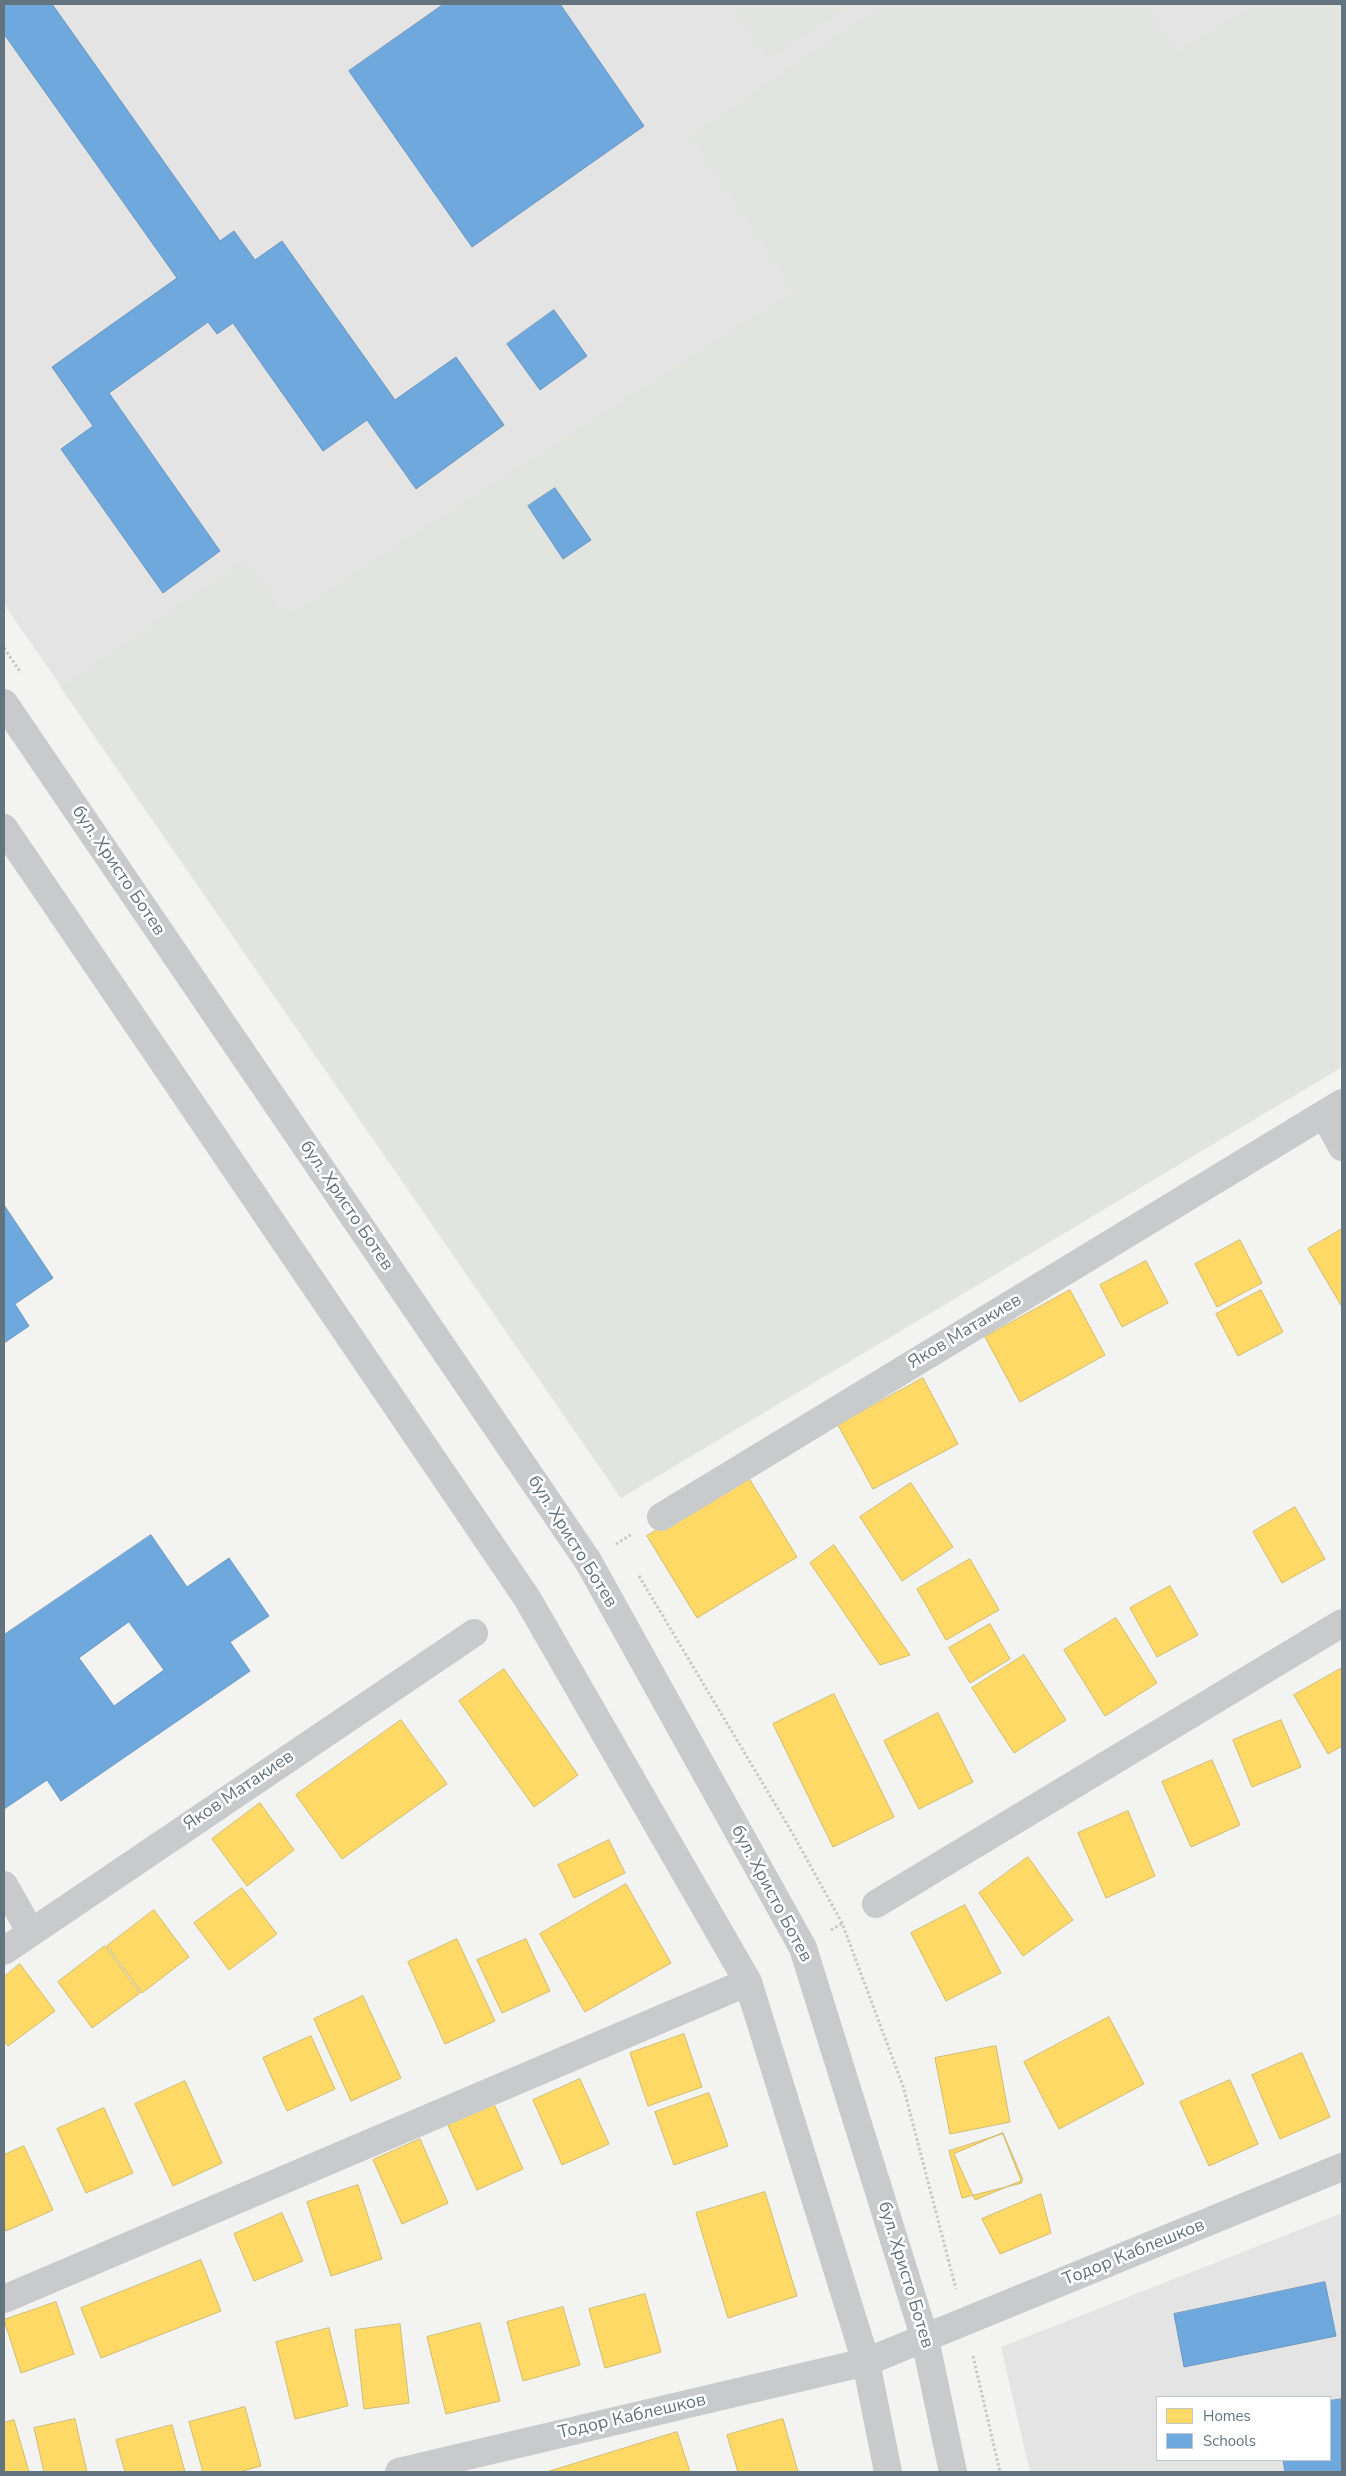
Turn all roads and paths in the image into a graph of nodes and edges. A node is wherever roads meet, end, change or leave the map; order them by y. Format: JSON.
{"nodes":[{"id":1,"x":4,"y":703,"type":"edge"},
{"id":2,"x":4,"y":828,"type":"edge"},
{"id":3,"x":1333,"y":1108,"type":"edge"},
{"id":4,"x":1342,"y":1147,"type":"edge"},
{"id":5,"x":661,"y":1517,"type":"joint"},
{"id":6,"x":588,"y":1561,"type":"junction"},
{"id":7,"x":1342,"y":1622,"type":"edge"},
{"id":8,"x":474,"y":1633,"type":"dead end"},
{"id":9,"x":4,"y":1885,"type":"edge"},
{"id":10,"x":876,"y":1904,"type":"joint"},
{"id":11,"x":30,"y":1931,"type":"junction"},
{"id":12,"x":803,"y":1948,"type":"junction"},
{"id":13,"x":4,"y":1951,"type":"edge"},
{"id":14,"x":748,"y":1982,"type":"junction"},
{"id":15,"x":1342,"y":2167,"type":"edge"},
{"id":16,"x":4,"y":2299,"type":"edge"},
{"id":17,"x":926,"y":2338,"type":"junction"},
{"id":18,"x":866,"y":2362,"type":"junction"},
{"id":19,"x":402,"y":2472,"type":"edge"},
{"id":20,"x":888,"y":2472,"type":"edge"},
{"id":21,"x":953,"y":2472,"type":"edge"}],
"edges":[{"from":1,"to":6,"type":"street","name":"бул. Христо Ботев"},
{"from":2,"to":14,"type":"street"},
{"from":3,"to":4,"type":"street"},
{"from":3,"to":5,"type":"street","name":"Яков Матакиев"},
{"from":5,"to":6,"type":"path"},
{"from":6,"to":12,"type":"street","name":"бул. Христо Ботев"},
{"from":7,"to":10,"type":"street"},
{"from":8,"to":11,"type":"street","name":"Яков Матакиев"},
{"from":9,"to":11,"type":"street"},
{"from":10,"to":12,"type":"path"},
{"from":11,"to":13,"type":"street","name":"Яков Матакиев"},
{"from":12,"to":17,"type":"street","name":"бул. Христо Ботев"},
{"from":14,"to":16,"type":"street"},
{"from":14,"to":18,"type":"street"},
{"from":15,"to":17,"type":"street","name":"Тодор Каблешков"},
{"from":17,"to":18,"type":"street","name":"Тодор Каблешков"},
{"from":17,"to":21,"type":"street","name":"бул. Христо Ботев"},
{"from":18,"to":19,"type":"street","name":"Тодор Каблешков"},
{"from":18,"to":20,"type":"street"}]}
